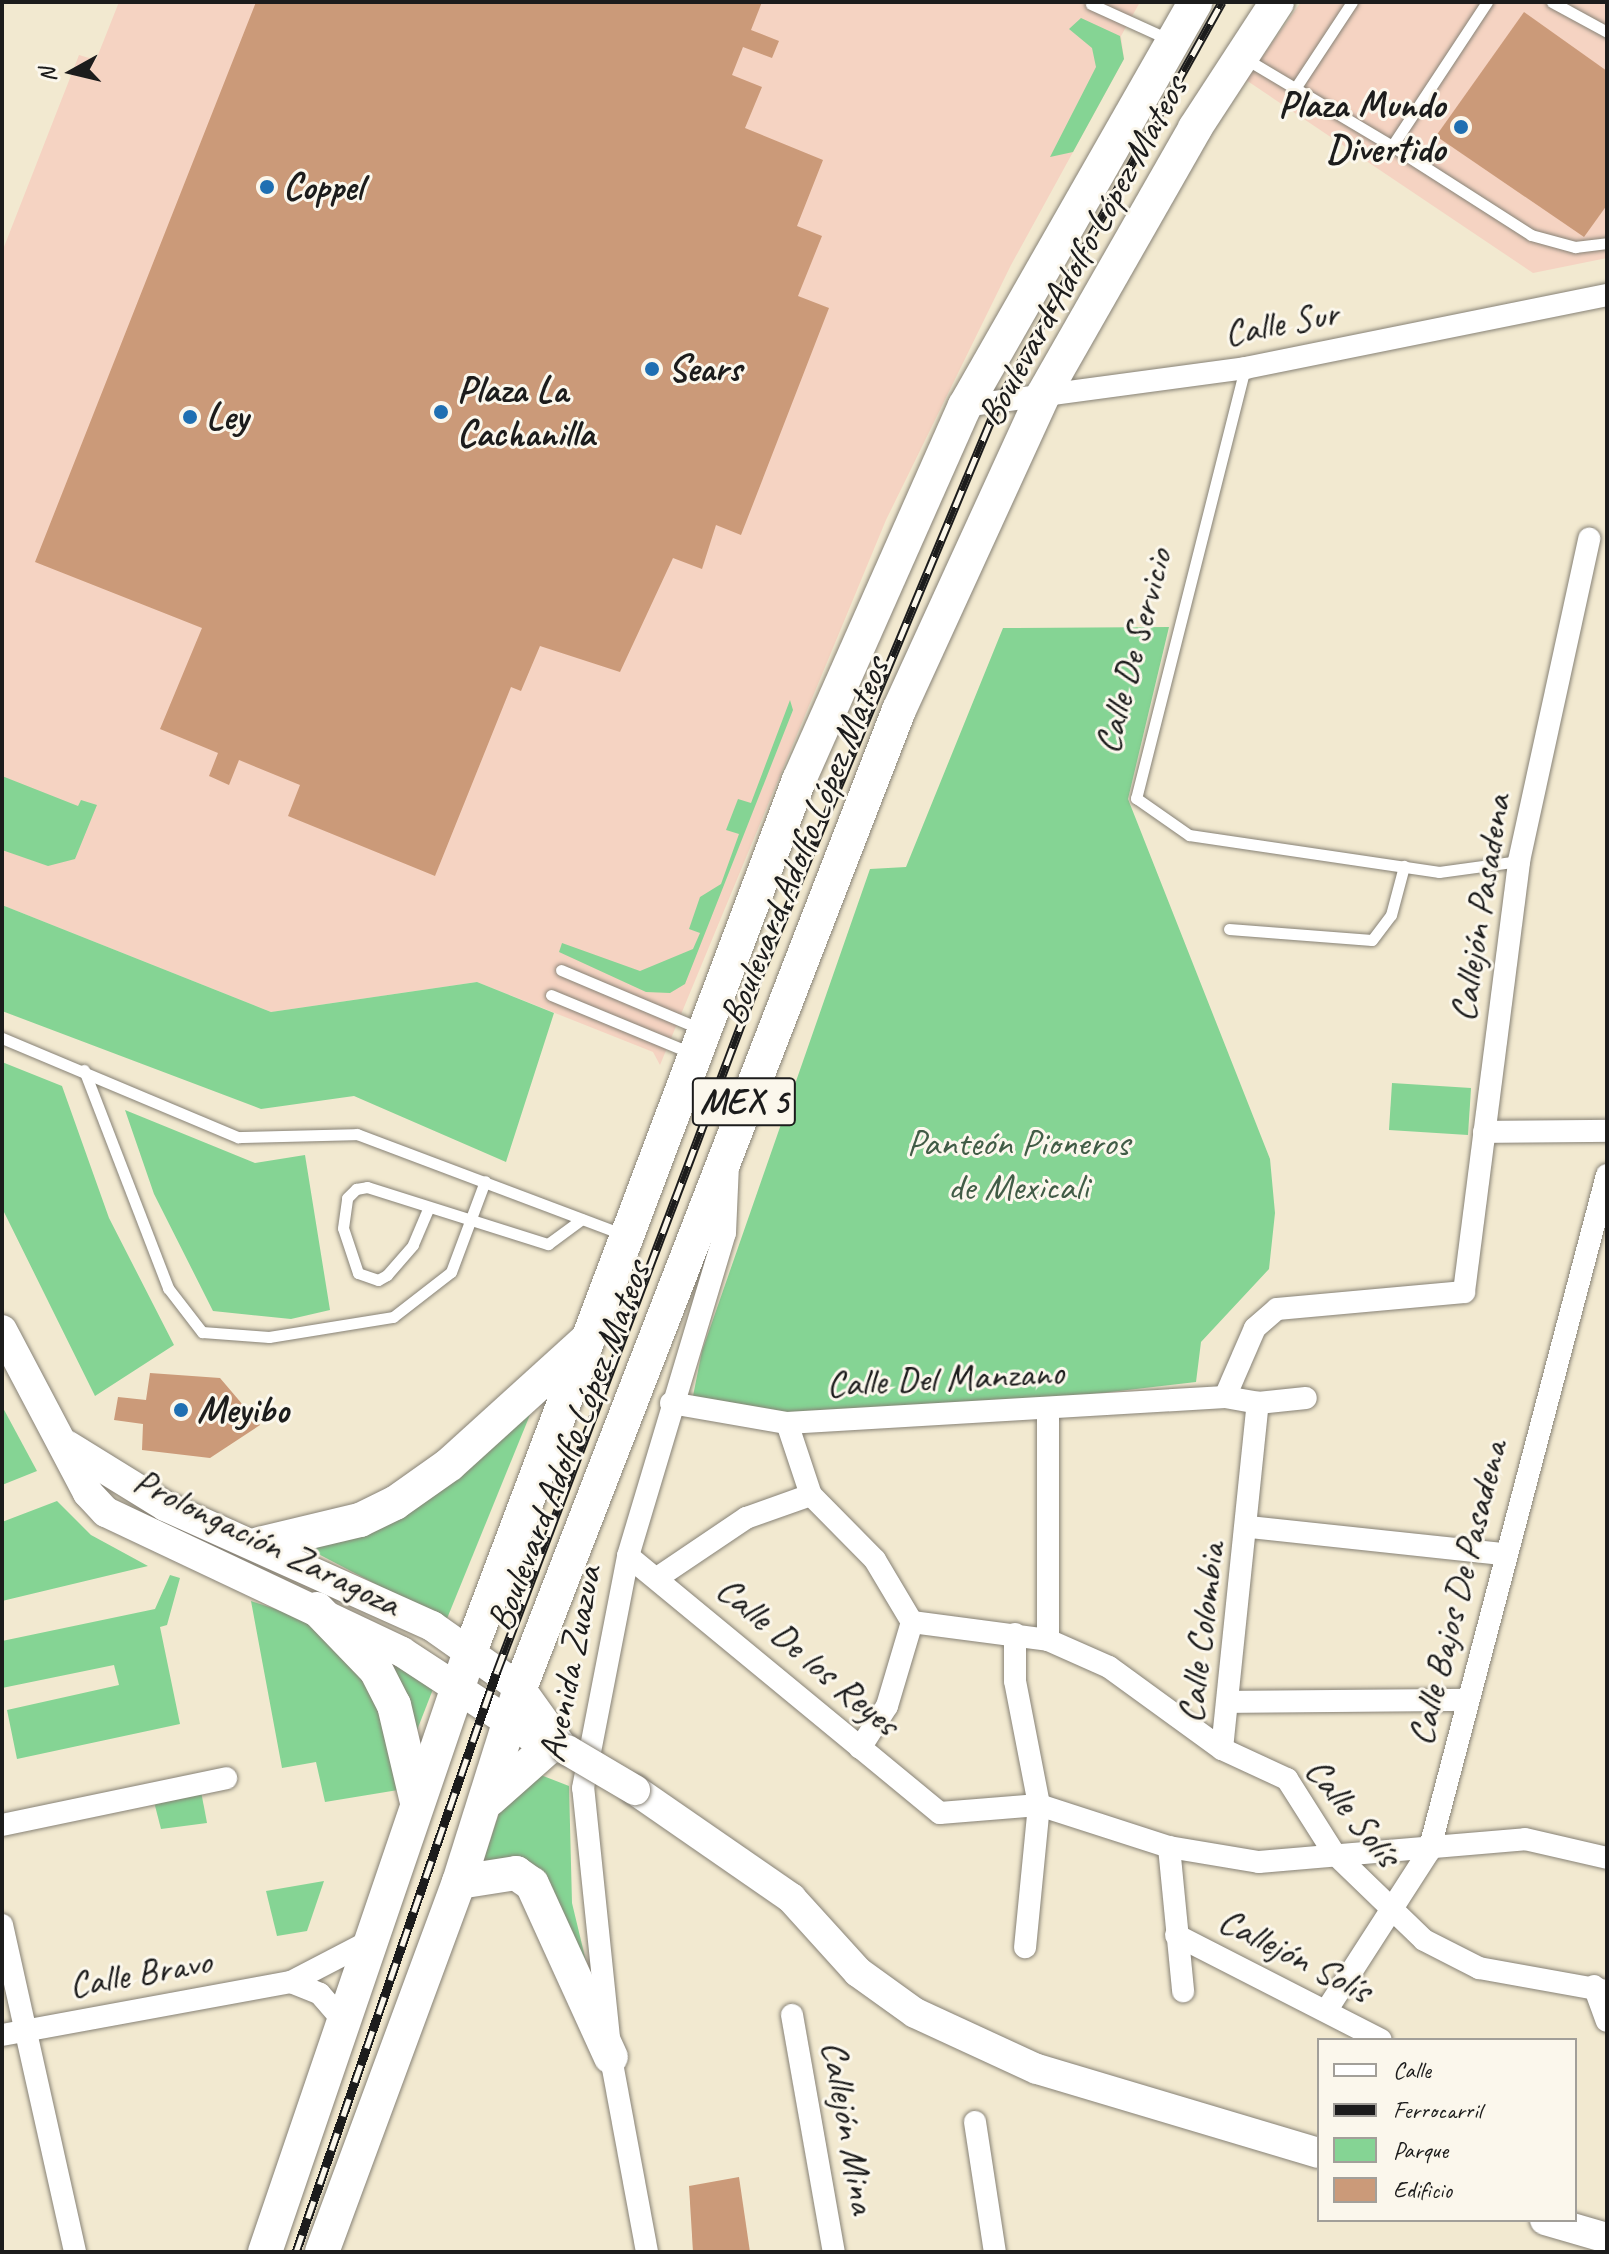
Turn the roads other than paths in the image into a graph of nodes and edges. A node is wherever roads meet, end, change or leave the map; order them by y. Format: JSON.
{"nodes":[{"id":1,"x":1195,"y":2,"type":"edge"},
{"id":2,"x":1277,"y":2,"type":"edge"},
{"id":3,"x":1352,"y":2,"type":"edge"},
{"id":4,"x":1487,"y":2,"type":"edge"},
{"id":5,"x":1552,"y":2,"type":"edge"},
{"id":6,"x":1091,"y":4,"type":"dead end"},
{"id":7,"x":1607,"y":32,"type":"edge"},
{"id":8,"x":1172,"y":40,"type":"junction"},
{"id":9,"x":1242,"y":57,"type":"junction"},
{"id":10,"x":1296,"y":87,"type":"junction"},
{"id":11,"x":1392,"y":146,"type":"junction"},
{"id":12,"x":1607,"y":243,"type":"edge"},
{"id":13,"x":1607,"y":295,"type":"edge"},
{"id":14,"x":1245,"y":368,"type":"junction"},
{"id":15,"x":1043,"y":395,"type":"junction"},
{"id":16,"x":965,"y":406,"type":"junction"},
{"id":17,"x":1589,"y":539,"type":"dead end"},
{"id":18,"x":1519,"y":861,"type":"junction"},
{"id":19,"x":1404,"y":866,"type":"junction"},
{"id":20,"x":1229,"y":929,"type":"dead end"},
{"id":21,"x":561,"y":970,"type":"dead end"},
{"id":22,"x":551,"y":995,"type":"dead end"},
{"id":23,"x":2,"y":1038,"type":"edge"},
{"id":24,"x":698,"y":1042,"type":"junction"},
{"id":25,"x":84,"y":1070,"type":"junction"},
{"id":26,"x":1607,"y":1131,"type":"edge"},
{"id":27,"x":1484,"y":1132,"type":"junction"},
{"id":28,"x":727,"y":1147,"type":"junction"},
{"id":29,"x":1607,"y":1175,"type":"edge"},
{"id":30,"x":485,"y":1181,"type":"junction"},
{"id":31,"x":428,"y":1209,"type":"junction"},
{"id":32,"x":582,"y":1219,"type":"junction"},
{"id":33,"x":470,"y":1224,"type":"junction"},
{"id":34,"x":626,"y":1236,"type":"junction"},
{"id":35,"x":2,"y":1330,"type":"edge"},
{"id":36,"x":592,"y":1336,"type":"junction"},
{"id":37,"x":1225,"y":1397,"type":"junction"},
{"id":38,"x":1306,"y":1398,"type":"dead end"},
{"id":39,"x":671,"y":1403,"type":"junction"},
{"id":40,"x":1258,"y":1403,"type":"junction"},
{"id":41,"x":1048,"y":1409,"type":"junction"},
{"id":42,"x":787,"y":1423,"type":"junction"},
{"id":43,"x":68,"y":1446,"type":"junction"},
{"id":44,"x":811,"y":1495,"type":"junction"},
{"id":45,"x":1250,"y":1527,"type":"junction"},
{"id":46,"x":259,"y":1544,"type":"junction"},
{"id":47,"x":1501,"y":1554,"type":"junction"},
{"id":48,"x":628,"y":1556,"type":"junction"},
{"id":49,"x":660,"y":1576,"type":"junction"},
{"id":50,"x":317,"y":1609,"type":"junction"},
{"id":51,"x":912,"y":1622,"type":"junction"},
{"id":52,"x":1015,"y":1634,"type":"junction"},
{"id":53,"x":1048,"y":1640,"type":"junction"},
{"id":54,"x":470,"y":1652,"type":"junction"},
{"id":55,"x":457,"y":1688,"type":"junction"},
{"id":56,"x":520,"y":1688,"type":"junction"},
{"id":57,"x":1466,"y":1700,"type":"junction"},
{"id":58,"x":1229,"y":1702,"type":"junction"},
{"id":59,"x":509,"y":1723,"type":"junction"},
{"id":60,"x":560,"y":1748,"type":"junction"},
{"id":61,"x":860,"y":1748,"type":"junction"},
{"id":62,"x":1222,"y":1749,"type":"junction"},
{"id":63,"x":226,"y":1778,"type":"dead end"},
{"id":64,"x":417,"y":1802,"type":"junction"},
{"id":65,"x":1039,"y":1805,"type":"junction"},
{"id":66,"x":482,"y":1808,"type":"junction"},
{"id":67,"x":2,"y":1825,"type":"edge"},
{"id":68,"x":1169,"y":1847,"type":"junction"},
{"id":69,"x":1429,"y":1851,"type":"junction"},
{"id":70,"x":1334,"y":1853,"type":"junction"},
{"id":71,"x":1607,"y":1858,"type":"edge"},
{"id":72,"x":459,"y":1882,"type":"junction"},
{"id":73,"x":1389,"y":1910,"type":"junction"},
{"id":74,"x":2,"y":1925,"type":"edge"},
{"id":75,"x":1176,"y":1935,"type":"junction"},
{"id":76,"x":368,"y":1942,"type":"junction"},
{"id":77,"x":1025,"y":1947,"type":"dead end"},
{"id":78,"x":291,"y":1982,"type":"junction"},
{"id":79,"x":1601,"y":1988,"type":"edge"},
{"id":80,"x":1183,"y":1991,"type":"dead end"},
{"id":81,"x":1328,"y":2008,"type":"junction"},
{"id":82,"x":792,"y":2015,"type":"dead end"},
{"id":83,"x":343,"y":2020,"type":"junction"},
{"id":84,"x":1607,"y":2021,"type":"edge"},
{"id":85,"x":13,"y":2033,"type":"edge"},
{"id":86,"x":1378,"y":2038,"type":"edge"},
{"id":87,"x":611,"y":2057,"type":"junction"},
{"id":88,"x":975,"y":2122,"type":"dead end"},
{"id":89,"x":1317,"y":2152,"type":"edge"},
{"id":90,"x":1552,"y":2222,"type":"edge"},
{"id":91,"x":1607,"y":2238,"type":"edge"},
{"id":92,"x":75,"y":2252,"type":"edge"},
{"id":93,"x":265,"y":2252,"type":"edge"},
{"id":94,"x":322,"y":2252,"type":"edge"},
{"id":95,"x":647,"y":2252,"type":"edge"},
{"id":96,"x":834,"y":2252,"type":"edge"},
{"id":97,"x":995,"y":2252,"type":"edge"}],
"edges":[{"from":1,"to":8,"type":"main road","name":"Boulevard Adolfo López Mateos","number":"MEX 5"},
{"from":2,"to":9,"type":"main road","name":"Boulevard Adolfo López Mateos","number":"MEX 5"},
{"from":3,"to":10,"type":"lane"},
{"from":4,"to":11,"type":"lane"},
{"from":5,"to":7,"type":"lane"},
{"from":6,"to":8,"type":"lane"},
{"from":8,"to":16,"type":"main road","name":"Boulevard Adolfo López Mateos","number":"MEX 5"},
{"from":9,"to":10,"type":"lane"},
{"from":9,"to":15,"type":"main road","name":"Boulevard Adolfo López Mateos","number":"MEX 5"},
{"from":10,"to":11,"type":"lane"},
{"from":11,"to":12,"type":"lane"},
{"from":13,"to":14,"type":"street","name":"Calle Sur"},
{"from":14,"to":15,"type":"street","name":"Calle Sur"},
{"from":14,"to":19,"type":"lane","name":"Calle De Servicio"},
{"from":15,"to":16,"type":"street","name":"Calle Sur"},
{"from":15,"to":28,"type":"main road","name":"Boulevard Adolfo López Mateos","number":"MEX 5"},
{"from":16,"to":24,"type":"main road","name":"Boulevard Adolfo López Mateos","number":"MEX 5"},
{"from":17,"to":18,"type":"street","name":"Callejón Pasadena"},
{"from":18,"to":19,"type":"lane","name":"Calle De Servicio"},
{"from":18,"to":27,"type":"street","name":"Callejón Pasadena"},
{"from":19,"to":20,"type":"lane"},
{"from":21,"to":24,"type":"lane"},
{"from":22,"to":24,"type":"lane"},
{"from":23,"to":25,"type":"lane"},
{"from":24,"to":34,"type":"main road","name":"Boulevard Adolfo López Mateos","number":"MEX 5"},
{"from":25,"to":30,"type":"lane"},
{"from":25,"to":33,"type":"lane"},
{"from":26,"to":27,"type":"street"},
{"from":27,"to":37,"type":"street","name":"Callejón Pasadena"},
{"from":28,"to":39,"type":"street","name":"Avenida Zuazua"},
{"from":28,"to":56,"type":"main road","name":"Boulevard Adolfo López Mateos","number":"MEX 5"},
{"from":29,"to":47,"type":"street","name":"Calle Bajos De Pasadena"},
{"from":30,"to":32,"type":"lane"},
{"from":30,"to":33,"type":"lane"},
{"from":31,"to":31,"type":"lane"},
{"from":31,"to":33,"type":"lane"},
{"from":32,"to":33,"type":"lane"},
{"from":32,"to":34,"type":"lane"},
{"from":34,"to":36,"type":"main road","name":"Boulevard Adolfo López Mateos","number":"MEX 5"},
{"from":35,"to":43,"type":"main road","name":"Prolongación Zaragoza"},
{"from":36,"to":46,"type":"main road"},
{"from":36,"to":54,"type":"main road","name":"Boulevard Adolfo López Mateos","number":"MEX 5"},
{"from":37,"to":40,"type":"street"},
{"from":37,"to":41,"type":"street","name":"Calle Del Manzano"},
{"from":38,"to":40,"type":"street"},
{"from":39,"to":42,"type":"street","name":"Calle Del Manzano"},
{"from":39,"to":48,"type":"street","name":"Avenida Zuazua"},
{"from":40,"to":45,"type":"street","name":"Calle Colombia"},
{"from":41,"to":42,"type":"street","name":"Calle Del Manzano"},
{"from":41,"to":53,"type":"street"},
{"from":42,"to":44,"type":"street"},
{"from":43,"to":46,"type":"main road","name":"Prolongación Zaragoza"},
{"from":43,"to":50,"type":"main road","name":"Prolongación Zaragoza"},
{"from":44,"to":49,"type":"street"},
{"from":44,"to":51,"type":"street"},
{"from":45,"to":47,"type":"street","name":"Calle Colombia"},
{"from":45,"to":58,"type":"street","name":"Calle Colombia"},
{"from":46,"to":54,"type":"main road","name":"Prolongación Zaragoza"},
{"from":47,"to":57,"type":"street","name":"Calle Bajos De Pasadena"},
{"from":48,"to":49,"type":"street","name":"Calle De los Reyes"},
{"from":48,"to":87,"type":"street","name":"Avenida Zuazua"},
{"from":49,"to":61,"type":"street","name":"Calle De los Reyes"},
{"from":50,"to":55,"type":"main road","name":"Prolongación Zaragoza"},
{"from":50,"to":64,"type":"main road"},
{"from":51,"to":52,"type":"street","name":"Calle Solís"},
{"from":51,"to":61,"type":"street"},
{"from":52,"to":53,"type":"street","name":"Calle Solís"},
{"from":52,"to":65,"type":"street"},
{"from":53,"to":62,"type":"street","name":"Calle Solís"},
{"from":54,"to":55,"type":"main road","name":"Boulevard Adolfo López Mateos","number":"MEX 5"},
{"from":54,"to":56,"type":"main road","name":"Prolongación Zaragoza"},
{"from":55,"to":59,"type":"main road","name":"Prolongación Zaragoza"},
{"from":55,"to":64,"type":"main road","name":"Boulevard Adolfo López Mateos","number":"MEX 5"},
{"from":56,"to":59,"type":"main road","name":"Boulevard Adolfo López Mateos","number":"MEX 5"},
{"from":56,"to":60,"type":"main road","name":"Prolongación Zaragoza"},
{"from":57,"to":58,"type":"street"},
{"from":57,"to":69,"type":"street","name":"Calle Bajos De Pasadena"},
{"from":58,"to":62,"type":"street","name":"Calle Colombia"},
{"from":59,"to":60,"type":"main road","name":"Prolongación Zaragoza"},
{"from":59,"to":66,"type":"main road","name":"Boulevard Adolfo López Mateos","number":"MEX 5"},
{"from":60,"to":66,"type":"main road"},
{"from":60,"to":89,"type":"main road","name":"Prolongación Zaragoza","bridge":true},
{"from":61,"to":65,"type":"street","name":"Calle De los Reyes"},
{"from":62,"to":70,"type":"street","name":"Calle Solís"},
{"from":63,"to":67,"type":"street"},
{"from":64,"to":76,"type":"main road","name":"Boulevard Adolfo López Mateos","number":"MEX 5"},
{"from":65,"to":68,"type":"street"},
{"from":65,"to":77,"type":"street"},
{"from":66,"to":72,"type":"main road","name":"Boulevard Adolfo López Mateos","number":"MEX 5"},
{"from":68,"to":70,"type":"street"},
{"from":68,"to":75,"type":"street","name":"Callejón Solís"},
{"from":69,"to":70,"type":"street"},
{"from":69,"to":71,"type":"street"},
{"from":69,"to":73,"type":"street","name":"Calle Bajos De Pasadena"},
{"from":70,"to":73,"type":"street","name":"Calle Solís"},
{"from":72,"to":87,"type":"main road"},
{"from":72,"to":94,"type":"main road","name":"Boulevard Adolfo López Mateos","number":"MEX 5"},
{"from":73,"to":79,"type":"street","name":"Calle Solís"},
{"from":73,"to":81,"type":"street","name":"Calle Bajos De Pasadena"},
{"from":74,"to":85,"type":"street"},
{"from":75,"to":80,"type":"street","name":"Callejón Solís"},
{"from":75,"to":81,"type":"street","name":"Callejón Solís"},
{"from":76,"to":78,"type":"street","name":"Calle Bravo"},
{"from":76,"to":83,"type":"main road","name":"Boulevard Adolfo López Mateos","number":"MEX 5"},
{"from":78,"to":83,"type":"street"},
{"from":78,"to":85,"type":"street","name":"Calle Bravo"},
{"from":79,"to":84,"type":"street"},
{"from":81,"to":86,"type":"street","name":"Callejón Solís"},
{"from":82,"to":96,"type":"street","name":"Callejón Mina"},
{"from":83,"to":93,"type":"main road","name":"Boulevard Adolfo López Mateos","number":"MEX 5"},
{"from":85,"to":92,"type":"street"},
{"from":87,"to":95,"type":"street","name":"Avenida Zuazua"},
{"from":88,"to":97,"type":"street"},
{"from":90,"to":91,"type":"main road"}]}
